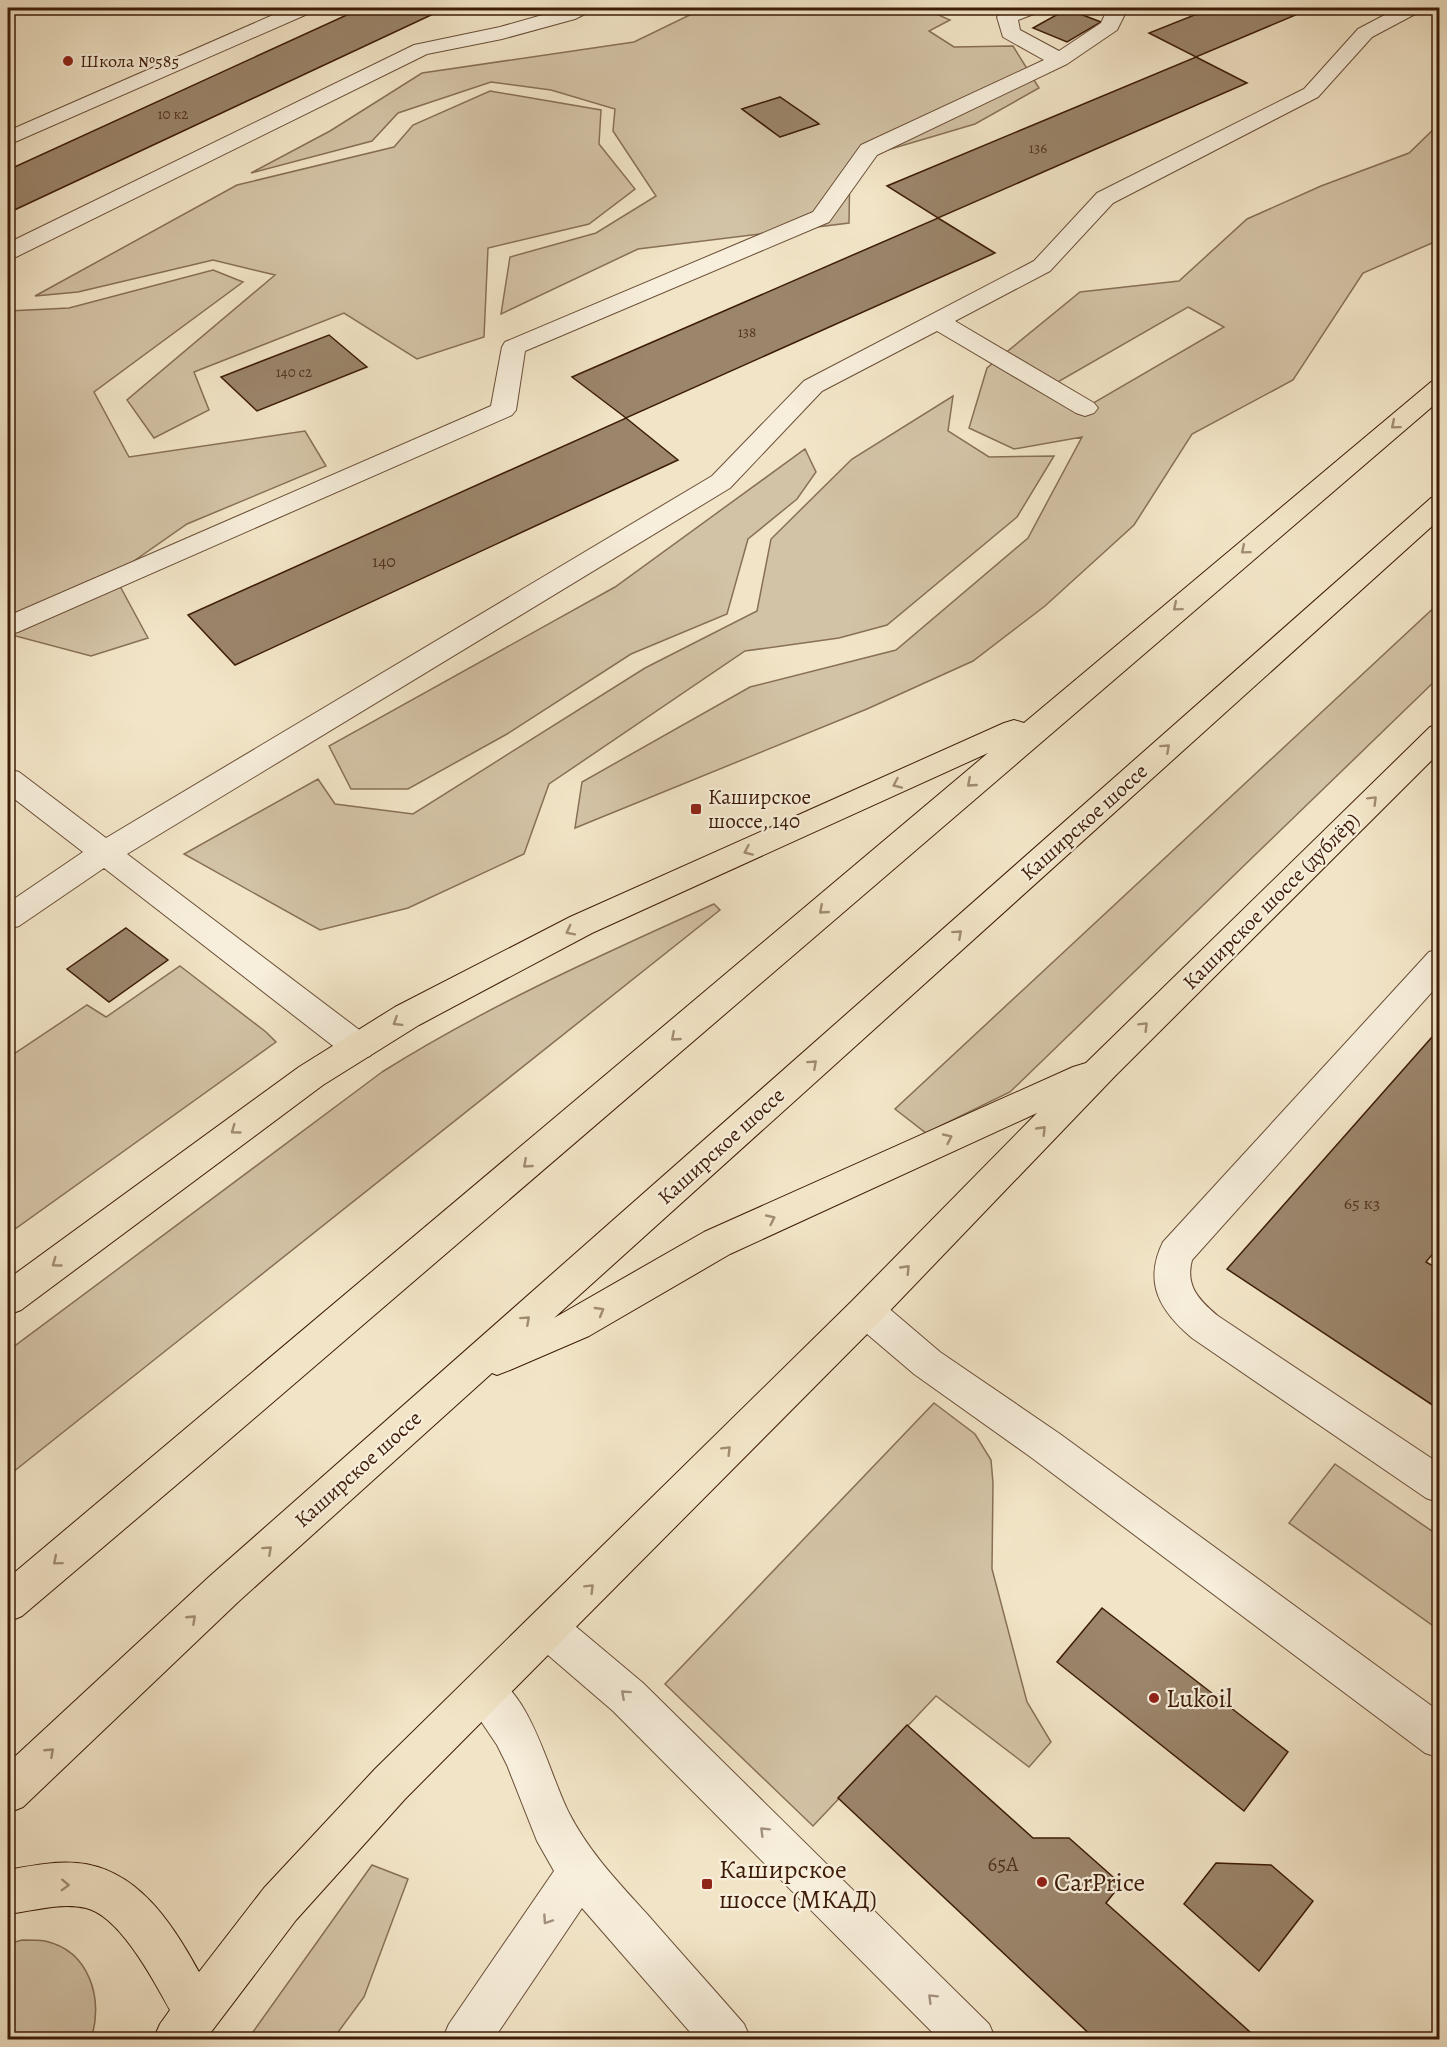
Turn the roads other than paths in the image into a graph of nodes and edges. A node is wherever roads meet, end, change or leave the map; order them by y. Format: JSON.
{"nodes":[{"id":1,"x":305,"y":8,"type":"edge"},
{"id":2,"x":582,"y":8,"type":"edge"},
{"id":3,"x":1032,"y":8,"type":"edge"},
{"id":4,"x":1118,"y":8,"type":"edge"},
{"id":5,"x":1412,"y":8,"type":"edge"},
{"id":6,"x":1060,"y":60,"type":"junction"},
{"id":7,"x":8,"y":139,"type":"edge"},
{"id":8,"x":8,"y":252,"type":"edge"},
{"id":9,"x":938,"y":321,"type":"junction"},
{"id":10,"x":1440,"y":387,"type":"edge"},
{"id":11,"x":1085,"y":408,"type":"dead end"},
{"id":12,"x":1440,"y":504,"type":"edge"},
{"id":13,"x":8,"y":626,"type":"edge"},
{"id":14,"x":1063,"y":704,"type":"junction"},
{"id":15,"x":1440,"y":734,"type":"edge"},
{"id":16,"x":8,"y":779,"type":"edge"},
{"id":17,"x":104,"y":853,"type":"junction"},
{"id":18,"x":8,"y":918,"type":"edge"},
{"id":19,"x":1440,"y":961,"type":"edge"},
{"id":20,"x":358,"y":1047,"type":"junction"},
{"id":21,"x":1103,"y":1067,"type":"junction"},
{"id":22,"x":8,"y":1299,"type":"edge"},
{"id":23,"x":866,"y":1311,"type":"junction"},
{"id":24,"x":470,"y":1371,"type":"junction"},
{"id":25,"x":1440,"y":1486,"type":"edge"},
{"id":26,"x":8,"y":1603,"type":"edge"},
{"id":27,"x":548,"y":1629,"type":"junction"},
{"id":28,"x":486,"y":1691,"type":"junction"},
{"id":29,"x":1440,"y":1738,"type":"edge"},
{"id":30,"x":8,"y":1792,"type":"edge"},
{"id":31,"x":580,"y":1872,"type":"junction"},
{"id":32,"x":8,"y":1892,"type":"edge"},
{"id":33,"x":186,"y":2026,"type":"edge"},
{"id":34,"x":465,"y":2040,"type":"edge"},
{"id":35,"x":728,"y":2040,"type":"edge"},
{"id":36,"x":973,"y":2040,"type":"edge"}],
"edges":[{"from":1,"to":7,"type":"lane"},
{"from":2,"to":8,"type":"lane"},
{"from":3,"to":6,"type":"lane"},
{"from":4,"to":6,"type":"lane"},
{"from":5,"to":9,"type":"lane"},
{"from":6,"to":13,"type":"lane"},
{"from":9,"to":11,"type":"lane"},
{"from":9,"to":17,"type":"lane"},
{"from":10,"to":14,"type":"main road","one_way":true},
{"from":24,"to":12,"type":"main road","name":"Каширское шоссе","one_way":true},
{"from":14,"to":20,"type":"main road","one_way":true},
{"from":14,"to":26,"type":"main road","one_way":true},
{"from":21,"to":15,"type":"main road","name":"Каширское шоссе (дублёр)","one_way":true},
{"from":16,"to":17,"type":"lane"},
{"from":17,"to":18,"type":"lane"},
{"from":17,"to":20,"type":"lane"},
{"from":19,"to":25,"type":"lane"},
{"from":20,"to":22,"type":"main road","one_way":true},
{"from":23,"to":21,"type":"main road","name":"Каширское шоссе (дублёр)","one_way":true},
{"from":24,"to":21,"type":"main road","one_way":true},
{"from":27,"to":23,"type":"main road","name":"Каширское шоссе (дублёр)","one_way":true},
{"from":23,"to":29,"type":"lane"},
{"from":30,"to":24,"type":"main road","name":"Каширское шоссе","one_way":true},
{"from":27,"to":28,"type":"main road","name":"Каширское шоссе (дублёр)"},
{"from":36,"to":27,"type":"lane","one_way":true},
{"from":28,"to":31,"type":"lane"},
{"from":28,"to":33,"type":"main road","name":"Каширское шоссе (дублёр)"},
{"from":31,"to":34,"type":"lane","one_way":true},
{"from":31,"to":35,"type":"lane"},
{"from":32,"to":33,"type":"main road","one_way":true}]}
